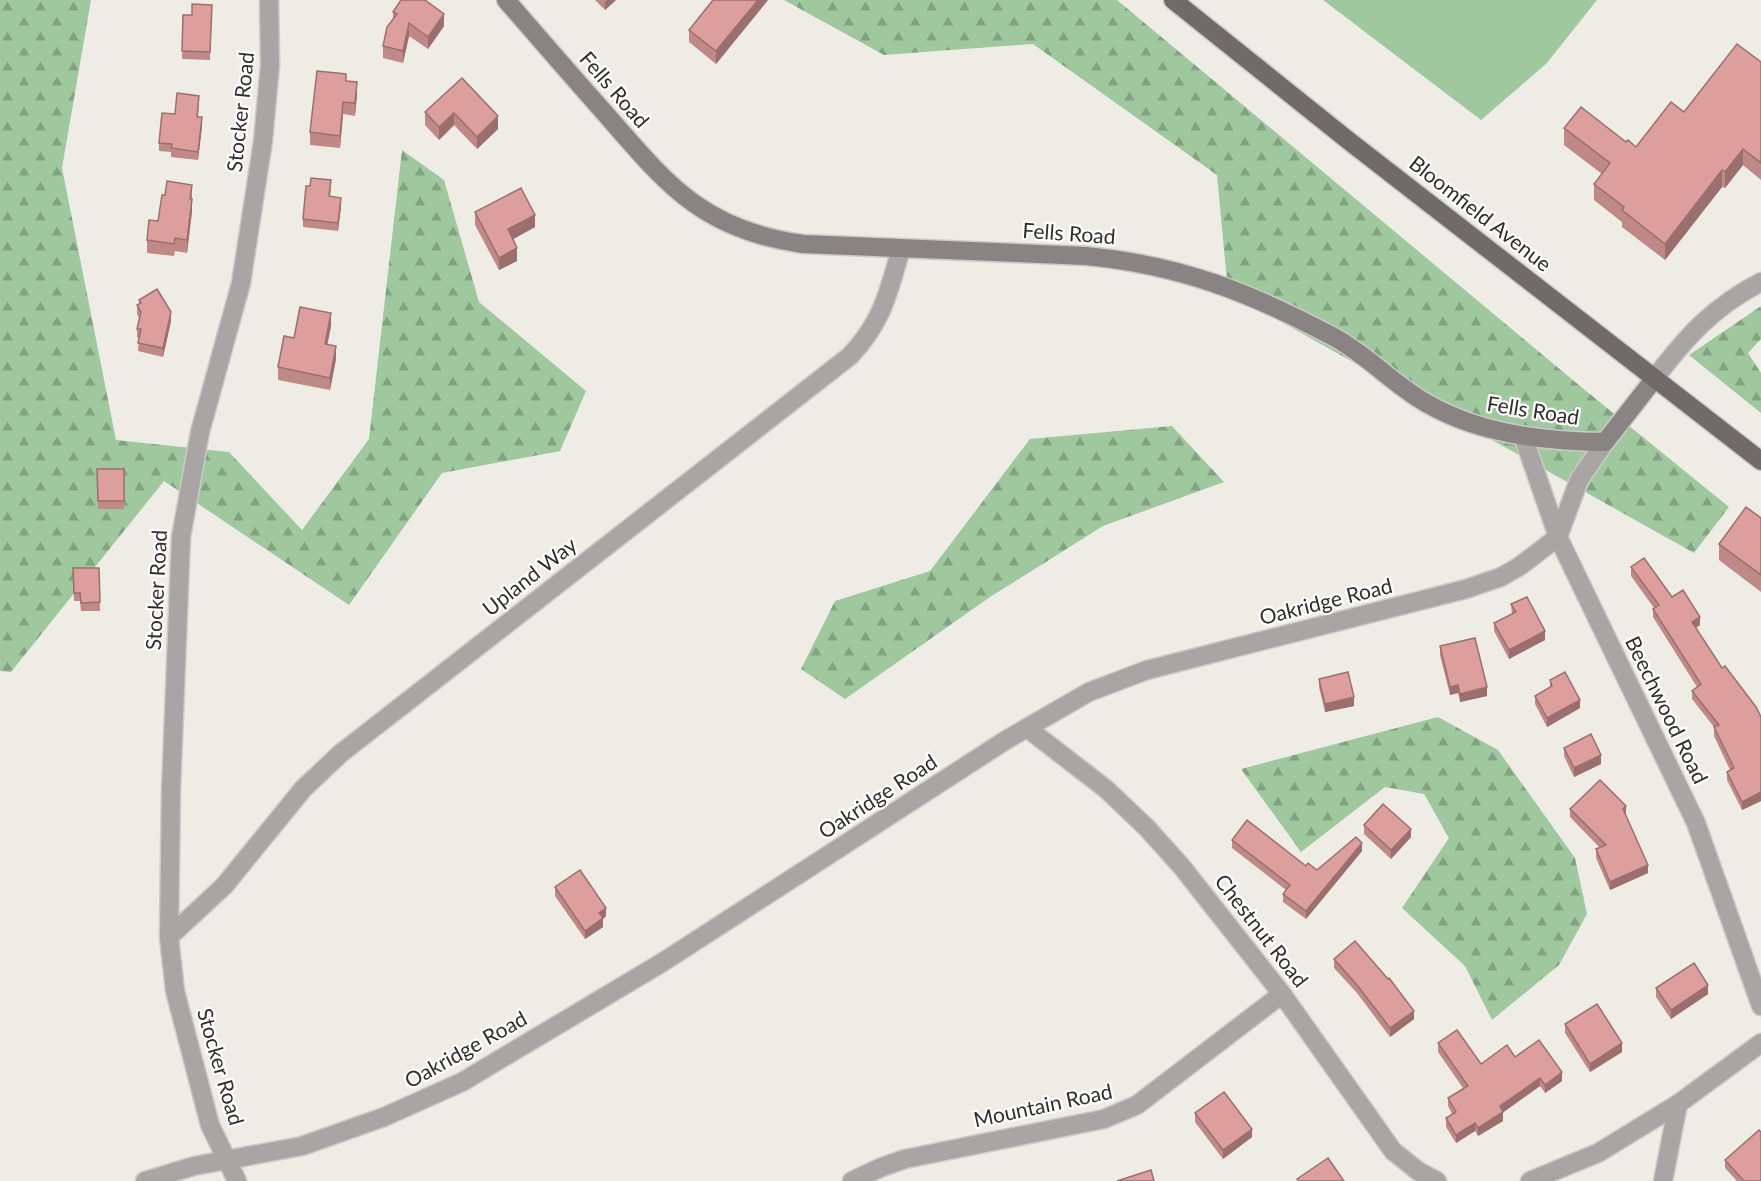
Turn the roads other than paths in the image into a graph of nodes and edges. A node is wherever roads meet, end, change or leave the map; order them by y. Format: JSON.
{"nodes":[{"id":1,"x":269,"y":0,"type":"edge"},
{"id":2,"x":506,"y":0,"type":"edge"},
{"id":3,"x":1173,"y":0,"type":"edge"},
{"id":4,"x":901,"y":249,"type":"junction"},
{"id":5,"x":1761,"y":282,"type":"edge"},
{"id":6,"x":1655,"y":378,"type":"junction"},
{"id":7,"x":1523,"y":436,"type":"junction"},
{"id":8,"x":1605,"y":442,"type":"junction"},
{"id":9,"x":1761,"y":461,"type":"edge"},
{"id":10,"x":1558,"y":537,"type":"junction"},
{"id":11,"x":1027,"y":728,"type":"junction"},
{"id":12,"x":169,"y":937,"type":"junction"},
{"id":13,"x":1282,"y":994,"type":"junction"},
{"id":14,"x":1761,"y":1006,"type":"edge"},
{"id":15,"x":1761,"y":1043,"type":"edge"},
{"id":16,"x":1678,"y":1104,"type":"junction"},
{"id":17,"x":227,"y":1160,"type":"junction"},
{"id":18,"x":145,"y":1181,"type":"edge"},
{"id":19,"x":237,"y":1181,"type":"edge"},
{"id":20,"x":852,"y":1181,"type":"edge"},
{"id":21,"x":1437,"y":1181,"type":"edge"},
{"id":22,"x":1530,"y":1181,"type":"edge"},
{"id":23,"x":1663,"y":1181,"type":"edge"}],
"edges":[{"from":1,"to":12,"type":"street","name":"Stocker Road"},
{"from":2,"to":4,"type":"street","name":"Fells Road"},
{"from":3,"to":6,"type":"main road","name":"Bloomfield Avenue"},
{"from":4,"to":7,"type":"street","name":"Fells Road"},
{"from":4,"to":12,"type":"street","name":"Upland Way"},
{"from":5,"to":6,"type":"street"},
{"from":6,"to":8,"type":"street","name":"Fells Road"},
{"from":6,"to":9,"type":"main road","name":"Bloomfield Avenue"},
{"from":7,"to":8,"type":"street","name":"Fells Road"},
{"from":7,"to":10,"type":"street","name":"Beechwood Road"},
{"from":8,"to":10,"type":"street"},
{"from":10,"to":11,"type":"street","name":"Oakridge Road"},
{"from":10,"to":14,"type":"street","name":"Beechwood Road"},
{"from":11,"to":13,"type":"street","name":"Chestnut Road"},
{"from":11,"to":17,"type":"street","name":"Oakridge Road"},
{"from":12,"to":17,"type":"street","name":"Stocker Road"},
{"from":13,"to":20,"type":"street","name":"Mountain Road"},
{"from":13,"to":21,"type":"street","name":"Chestnut Road"},
{"from":15,"to":16,"type":"street"},
{"from":16,"to":22,"type":"street"},
{"from":16,"to":23,"type":"street"},
{"from":17,"to":18,"type":"street","name":"Oakridge Road"},
{"from":17,"to":19,"type":"street","name":"Stocker Road"}]}
